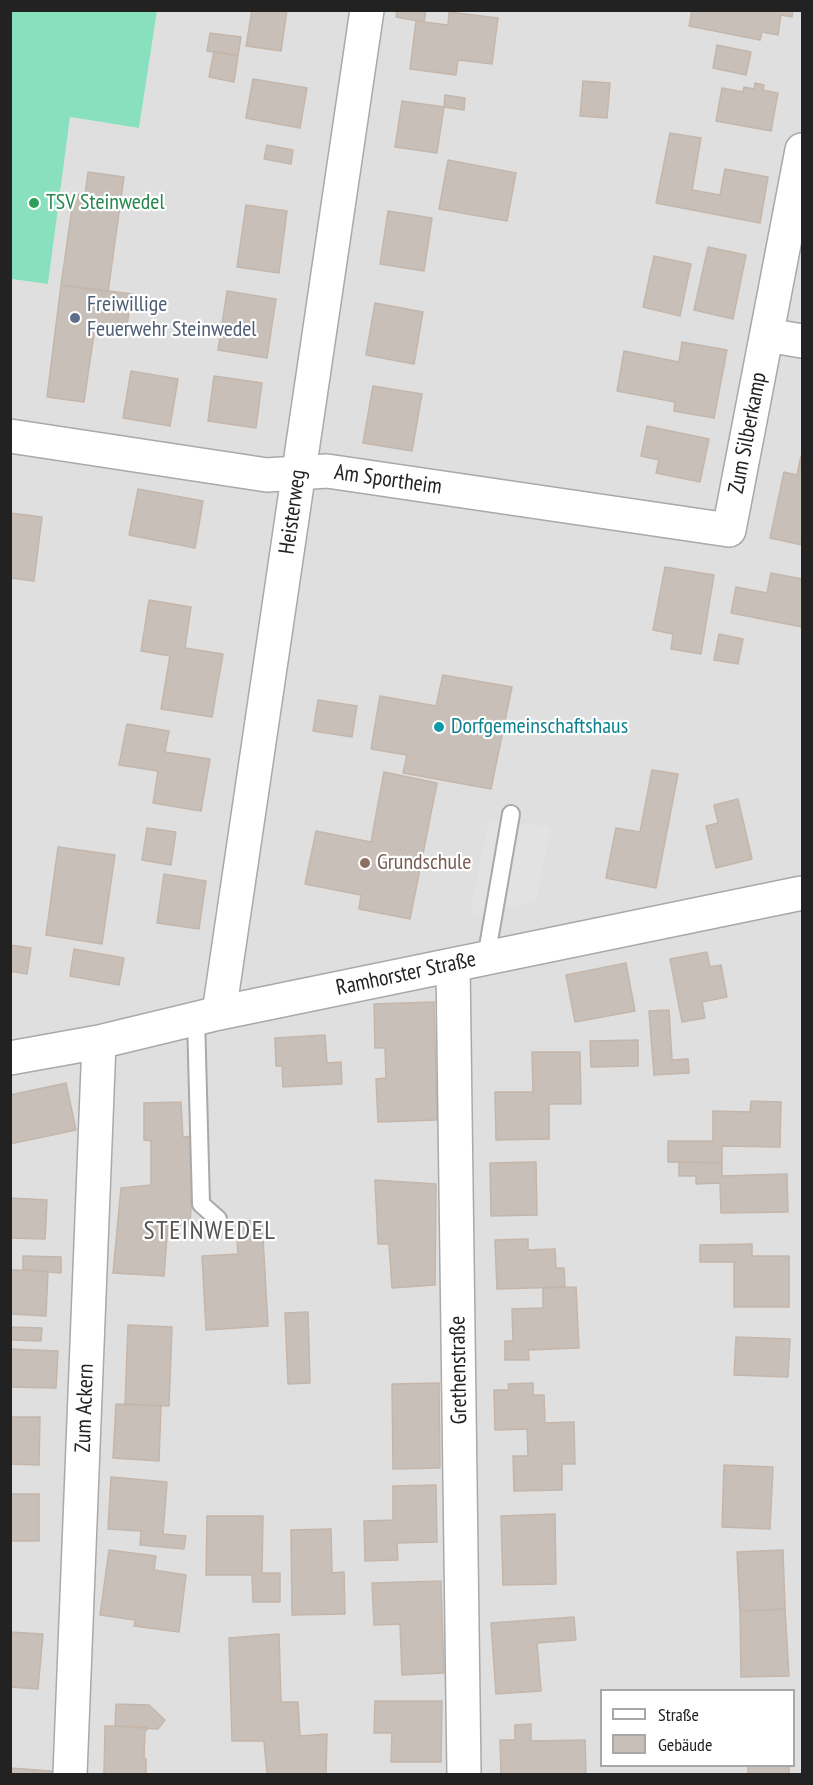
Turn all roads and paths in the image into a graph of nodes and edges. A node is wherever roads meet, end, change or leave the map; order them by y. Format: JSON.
{"nodes":[{"id":1,"x":367,"y":10,"type":"edge"},
{"id":2,"x":802,"y":150,"type":"edge"},
{"id":3,"x":767,"y":335,"type":"junction"},
{"id":4,"x":802,"y":341,"type":"edge"},
{"id":5,"x":10,"y":436,"type":"edge"},
{"id":6,"x":299,"y":472,"type":"junction"},
{"id":7,"x":729,"y":530,"type":"joint"},
{"id":8,"x":511,"y":814,"type":"dead end"},
{"id":9,"x":802,"y":893,"type":"edge"},
{"id":10,"x":486,"y":958,"type":"junction"},
{"id":11,"x":453,"y":965,"type":"junction"},
{"id":12,"x":207,"y":1016,"type":"junction"},
{"id":13,"x":99,"y":1042,"type":"junction"},
{"id":14,"x":10,"y":1058,"type":"edge"},
{"id":15,"x":218,"y":1219,"type":"dead end"},
{"id":16,"x":70,"y":1774,"type":"edge"},
{"id":17,"x":464,"y":1774,"type":"edge"}],
"edges":[{"from":1,"to":6,"type":"street","name":"Heisterweg"},
{"from":2,"to":3,"type":"street","name":"Zum Silberkamp"},
{"from":3,"to":4,"type":"street"},
{"from":3,"to":7,"type":"street","name":"Zum Silberkamp"},
{"from":5,"to":6,"type":"street","name":"Am Sportheim"},
{"from":6,"to":7,"type":"street","name":"Am Sportheim"},
{"from":6,"to":12,"type":"street","name":"Heisterweg"},
{"from":8,"to":10,"type":"lane"},
{"from":9,"to":10,"type":"street","name":"Ramhorster Straße"},
{"from":10,"to":11,"type":"street","name":"Ramhorster Straße"},
{"from":11,"to":12,"type":"street","name":"Ramhorster Straße"},
{"from":11,"to":17,"type":"street","name":"Grethenstraße"},
{"from":12,"to":13,"type":"street","name":"Ramhorster Straße"},
{"from":12,"to":15,"type":"lane"},
{"from":13,"to":14,"type":"street","name":"Ramhorster Straße"},
{"from":13,"to":16,"type":"street","name":"Zum Ackern"}]}
